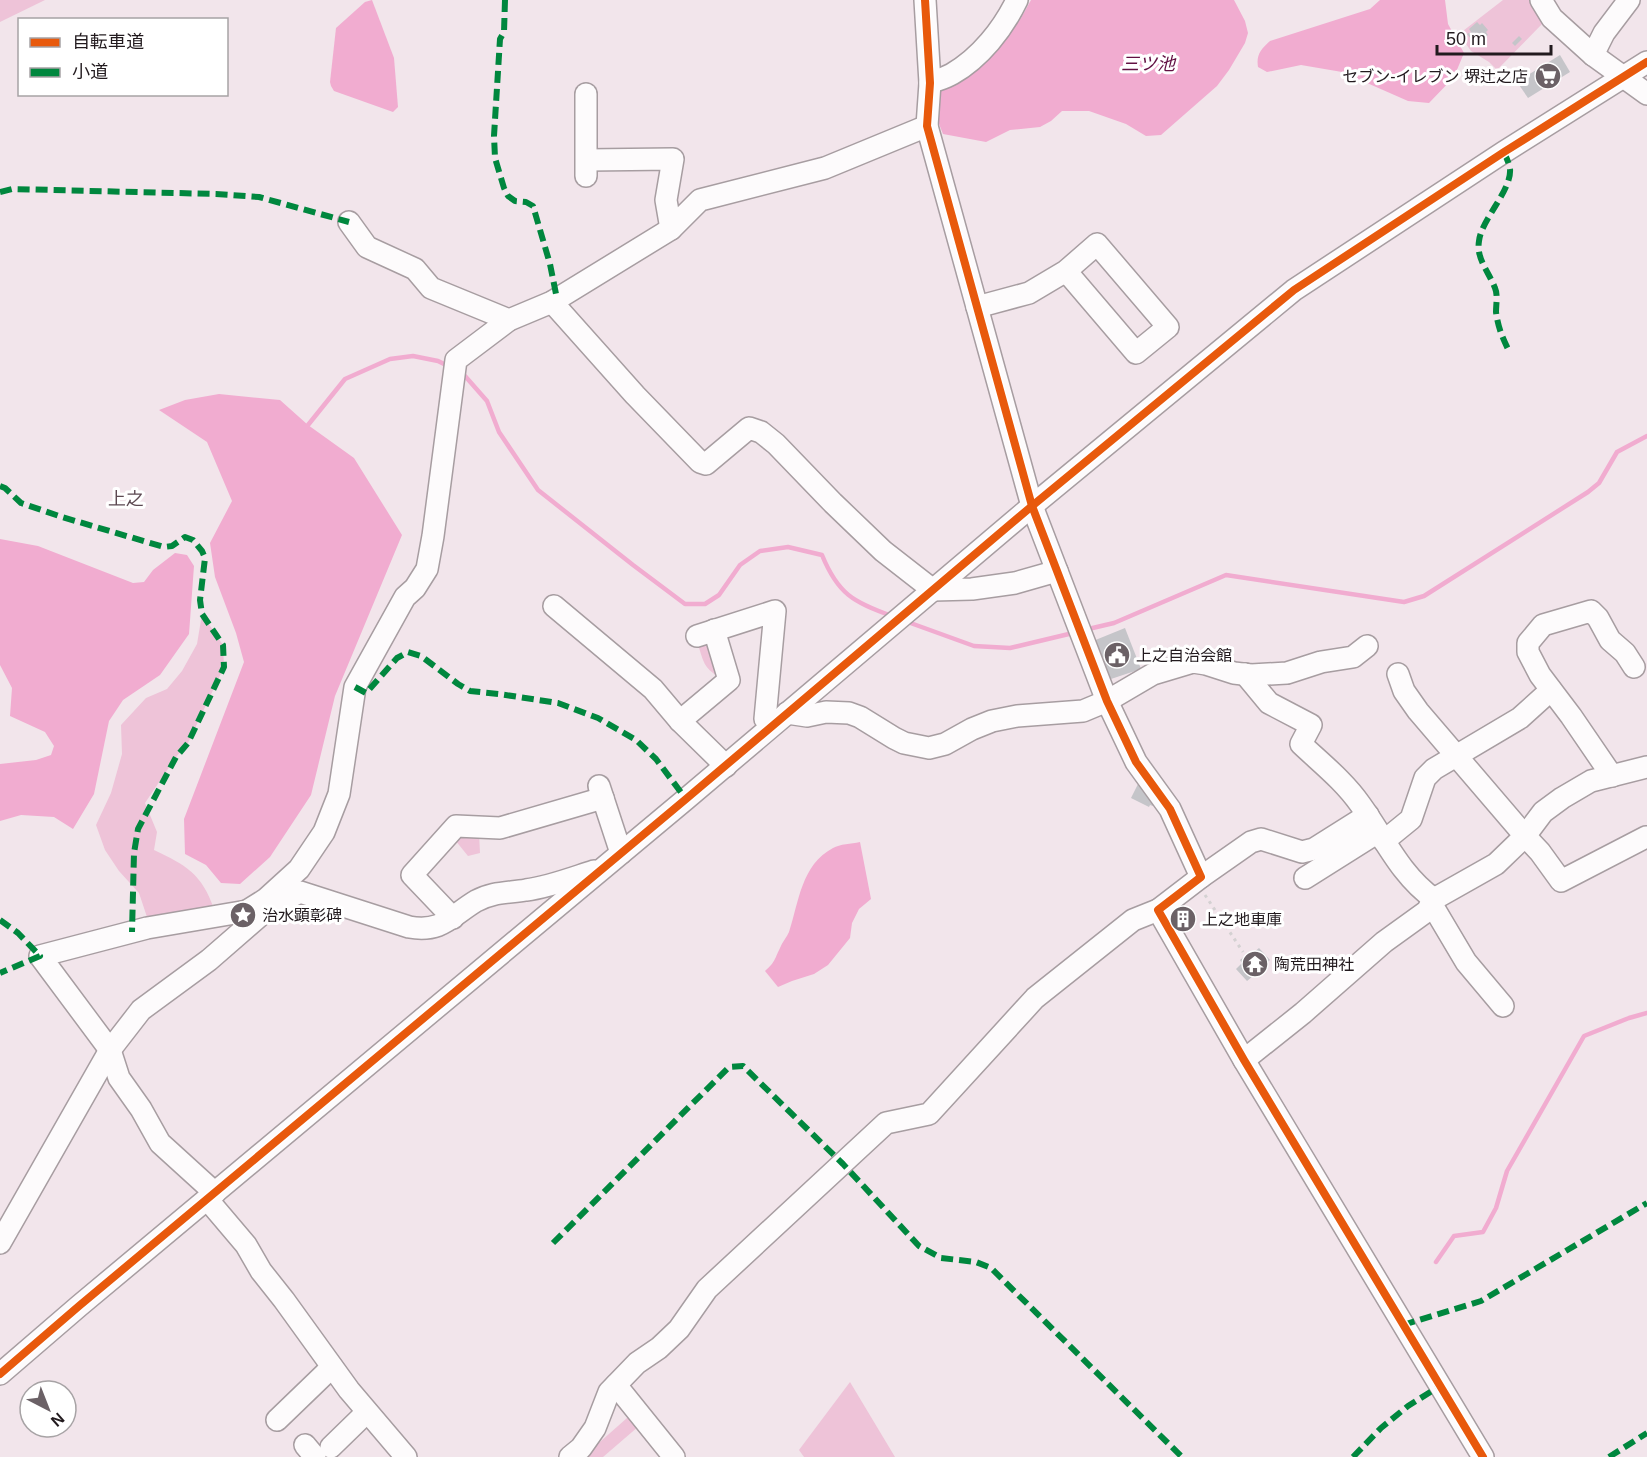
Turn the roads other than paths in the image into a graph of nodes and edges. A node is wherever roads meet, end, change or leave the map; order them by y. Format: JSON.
{"nodes":[{"id":1,"x":925,"y":0,"type":"edge"},
{"id":2,"x":1017,"y":0,"type":"edge"},
{"id":3,"x":1541,"y":0,"type":"edge"},
{"id":4,"x":1629,"y":0,"type":"edge"},
{"id":5,"x":1593,"y":55,"type":"junction"},
{"id":6,"x":1647,"y":63,"type":"edge"},
{"id":7,"x":1623,"y":77,"type":"junction"},
{"id":8,"x":930,"y":83,"type":"junction"},
{"id":9,"x":586,"y":94,"type":"dead end"},
{"id":10,"x":1647,"y":94,"type":"edge"},
{"id":11,"x":927,"y":126,"type":"junction"},
{"id":12,"x":349,"y":222,"type":"dead end"},
{"id":13,"x":671,"y":229,"type":"junction"},
{"id":14,"x":1066,"y":271,"type":"junction"},
{"id":15,"x":552,"y":302,"type":"junction"},
{"id":16,"x":977,"y":307,"type":"junction"},
{"id":17,"x":509,"y":320,"type":"junction"},
{"id":18,"x":1032,"y":506,"type":"junction"},
{"id":19,"x":1057,"y":571,"type":"junction"},
{"id":20,"x":933,"y":590,"type":"junction"},
{"id":21,"x":554,"y":606,"type":"dead end"},
{"id":22,"x":1367,"y":646,"type":"dead end"},
{"id":23,"x":1634,"y":667,"type":"dead end"},
{"id":24,"x":1245,"y":674,"type":"junction"},
{"id":25,"x":1398,"y":674,"type":"dead end"},
{"id":26,"x":1551,"y":690,"type":"junction"},
{"id":27,"x":1107,"y":701,"type":"junction"},
{"id":28,"x":779,"y":720,"type":"junction"},
{"id":29,"x":680,"y":721,"type":"junction"},
{"id":30,"x":1456,"y":756,"type":"junction"},
{"id":31,"x":726,"y":766,"type":"junction"},
{"id":32,"x":1647,"y":767,"type":"edge"},
{"id":33,"x":1612,"y":776,"type":"junction"},
{"id":34,"x":1377,"y":830,"type":"junction"},
{"id":35,"x":1525,"y":836,"type":"junction"},
{"id":36,"x":1646,"y":837,"type":"edge"},
{"id":37,"x":1306,"y":851,"type":"junction"},
{"id":38,"x":621,"y":853,"type":"junction"},
{"id":39,"x":604,"y":868,"type":"junction"},
{"id":40,"x":1200,"y":882,"type":"junction"},
{"id":41,"x":1433,"y":901,"type":"junction"},
{"id":42,"x":1158,"y":910,"type":"junction"},
{"id":43,"x":251,"y":915,"type":"junction"},
{"id":44,"x":453,"y":918,"type":"junction"},
{"id":45,"x":1503,"y":1006,"type":"dead end"},
{"id":46,"x":110,"y":1050,"type":"junction"},
{"id":47,"x":1244,"y":1060,"type":"junction"},
{"id":48,"x":211,"y":1196,"type":"junction"},
{"id":49,"x":0,"y":1243,"type":"edge"},
{"id":50,"x":332,"y":1367,"type":"junction"},
{"id":51,"x":0,"y":1374,"type":"edge"},
{"id":52,"x":616,"y":1385,"type":"junction"},
{"id":53,"x":368,"y":1412,"type":"junction"},
{"id":54,"x":278,"y":1420,"type":"dead end"},
{"id":55,"x":317,"y":1450,"type":"edge"},
{"id":56,"x":405,"y":1457,"type":"edge"},
{"id":57,"x":570,"y":1457,"type":"edge"},
{"id":58,"x":674,"y":1457,"type":"edge"},
{"id":59,"x":1483,"y":1457,"type":"edge"}],
"edges":[{"from":1,"to":8,"type":"street"},
{"from":2,"to":8,"type":"street"},
{"from":3,"to":5,"type":"street"},
{"from":4,"to":5,"type":"street"},
{"from":5,"to":7,"type":"street"},
{"from":6,"to":7,"type":"street"},
{"from":7,"to":10,"type":"street"},
{"from":7,"to":18,"type":"street"},
{"from":8,"to":11,"type":"street"},
{"from":9,"to":13,"type":"street"},
{"from":11,"to":13,"type":"street"},
{"from":11,"to":16,"type":"street"},
{"from":12,"to":17,"type":"street"},
{"from":13,"to":15,"type":"street"},
{"from":14,"to":14,"type":"street"},
{"from":14,"to":16,"type":"street"},
{"from":15,"to":17,"type":"street"},
{"from":15,"to":20,"type":"street"},
{"from":16,"to":18,"type":"street"},
{"from":17,"to":43,"type":"street"},
{"from":18,"to":19,"type":"street"},
{"from":18,"to":20,"type":"street"},
{"from":19,"to":20,"type":"street"},
{"from":19,"to":27,"type":"street"},
{"from":20,"to":28,"type":"street"},
{"from":21,"to":29,"type":"street"},
{"from":22,"to":24,"type":"street"},
{"from":23,"to":26,"type":"street"},
{"from":24,"to":27,"type":"street"},
{"from":24,"to":34,"type":"street"},
{"from":25,"to":30,"type":"street"},
{"from":26,"to":30,"type":"street"},
{"from":26,"to":33,"type":"street"},
{"from":27,"to":28,"type":"street"},
{"from":27,"to":40,"type":"street"},
{"from":28,"to":29,"type":"street"},
{"from":28,"to":31,"type":"street"},
{"from":29,"to":31,"type":"street"},
{"from":30,"to":34,"type":"street"},
{"from":30,"to":35,"type":"street"},
{"from":31,"to":38,"type":"street"},
{"from":32,"to":33,"type":"street"},
{"from":33,"to":35,"type":"street"},
{"from":34,"to":37,"type":"street"},
{"from":34,"to":37,"type":"street"},
{"from":34,"to":41,"type":"street"},
{"from":35,"to":36,"type":"street"},
{"from":35,"to":41,"type":"street"},
{"from":37,"to":40,"type":"street"},
{"from":38,"to":39,"type":"street"},
{"from":38,"to":44,"type":"street"},
{"from":39,"to":44,"type":"street"},
{"from":39,"to":48,"type":"street"},
{"from":40,"to":42,"type":"street"},
{"from":41,"to":45,"type":"street"},
{"from":41,"to":47,"type":"street"},
{"from":42,"to":47,"type":"street"},
{"from":42,"to":52,"type":"street"},
{"from":43,"to":44,"type":"street"},
{"from":43,"to":46,"type":"street"},
{"from":43,"to":46,"type":"street"},
{"from":46,"to":48,"type":"street"},
{"from":46,"to":49,"type":"street"},
{"from":47,"to":59,"type":"street"},
{"from":48,"to":50,"type":"street"},
{"from":48,"to":51,"type":"street"},
{"from":50,"to":53,"type":"street"},
{"from":50,"to":54,"type":"street"},
{"from":52,"to":57,"type":"street"},
{"from":52,"to":58,"type":"street"},
{"from":53,"to":55,"type":"street"},
{"from":53,"to":56,"type":"street"}]}
